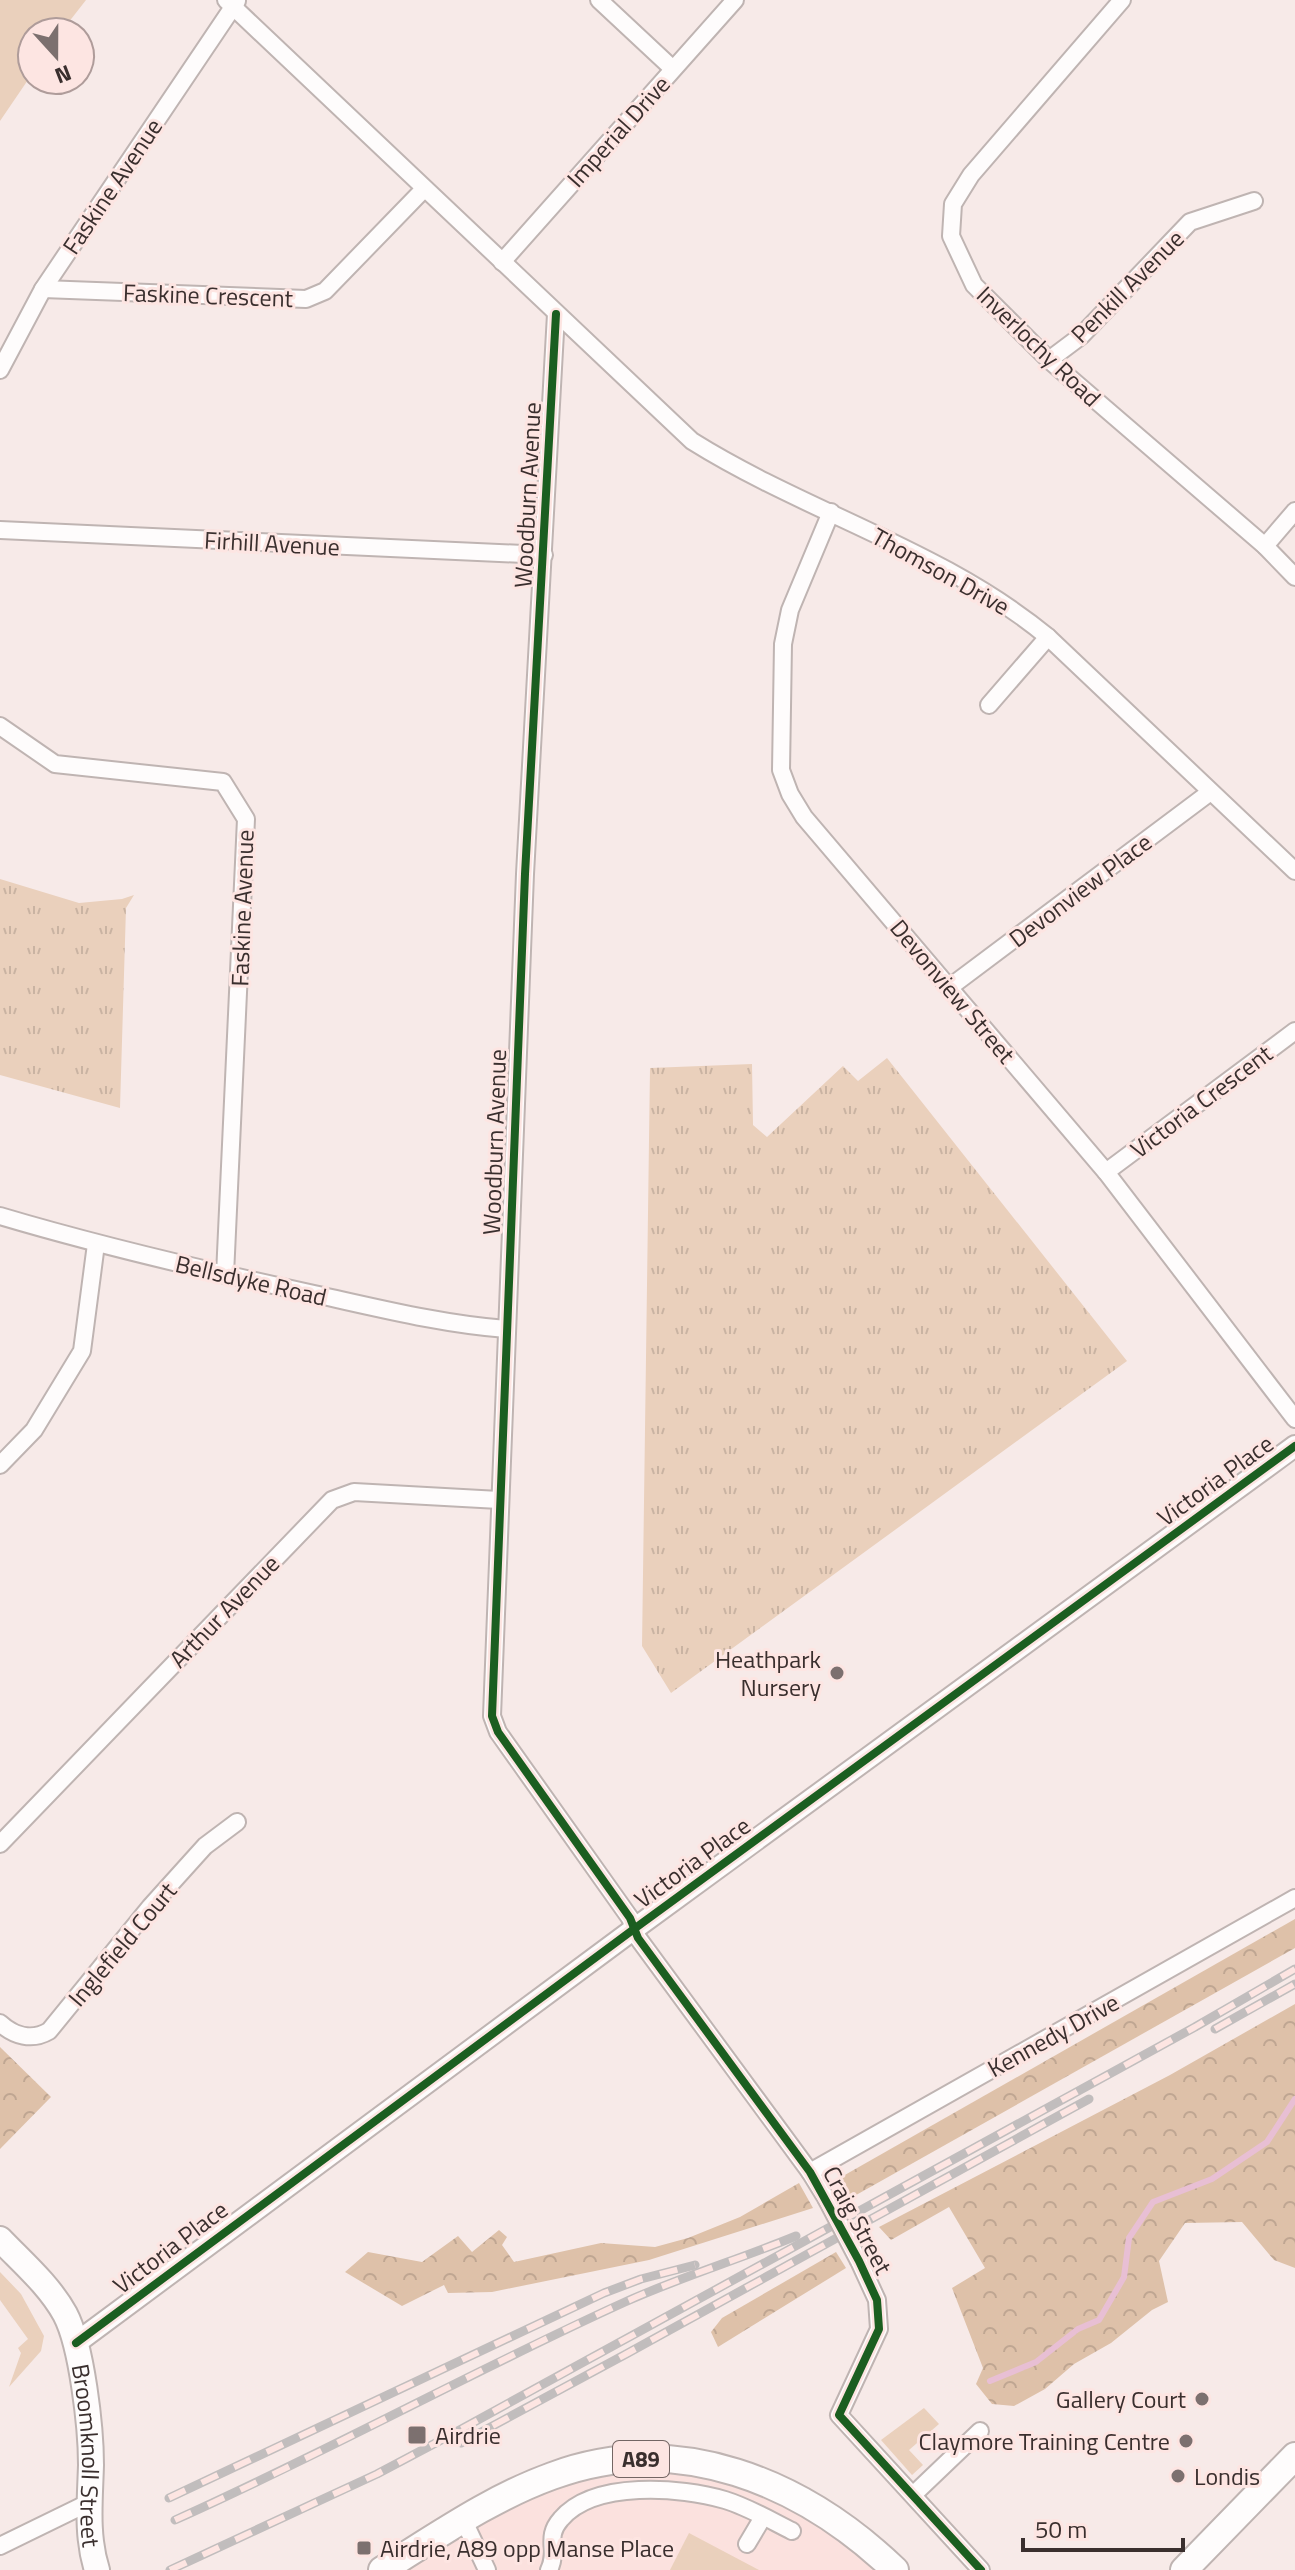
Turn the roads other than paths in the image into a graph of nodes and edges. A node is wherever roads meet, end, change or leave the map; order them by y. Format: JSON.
{"nodes":[{"id":1,"x":599,"y":0,"type":"edge"},
{"id":2,"x":735,"y":0,"type":"edge"},
{"id":3,"x":1122,"y":0,"type":"edge"},
{"id":4,"x":232,"y":2,"type":"edge"},
{"id":5,"x":673,"y":69,"type":"junction"},
{"id":6,"x":424,"y":189,"type":"junction"},
{"id":7,"x":1254,"y":201,"type":"dead end"},
{"id":8,"x":502,"y":262,"type":"junction"},
{"id":9,"x":43,"y":289,"type":"junction"},
{"id":10,"x":556,"y":314,"type":"junction"},
{"id":11,"x":1049,"y":360,"type":"junction"},
{"id":12,"x":0,"y":370,"type":"edge"},
{"id":13,"x":1295,"y":511,"type":"edge"},
{"id":14,"x":831,"y":512,"type":"junction"},
{"id":15,"x":0,"y":530,"type":"edge"},
{"id":16,"x":1265,"y":546,"type":"junction"},
{"id":17,"x":544,"y":555,"type":"junction"},
{"id":18,"x":1295,"y":577,"type":"edge"},
{"id":19,"x":1048,"y":637,"type":"junction"},
{"id":20,"x":989,"y":705,"type":"dead end"},
{"id":21,"x":0,"y":726,"type":"edge"},
{"id":22,"x":1209,"y":793,"type":"junction"},
{"id":23,"x":1295,"y":871,"type":"edge"},
{"id":24,"x":950,"y":987,"type":"junction"},
{"id":25,"x":1295,"y":1031,"type":"edge"},
{"id":26,"x":1106,"y":1172,"type":"junction"},
{"id":27,"x":0,"y":1216,"type":"edge"},
{"id":28,"x":96,"y":1244,"type":"junction"},
{"id":29,"x":225,"y":1275,"type":"junction"},
{"id":30,"x":506,"y":1329,"type":"junction"},
{"id":31,"x":1295,"y":1419,"type":"edge"},
{"id":32,"x":1295,"y":1446,"type":"edge"},
{"id":33,"x":0,"y":1465,"type":"edge"},
{"id":34,"x":499,"y":1500,"type":"junction"},
{"id":35,"x":237,"y":1822,"type":"dead end"},
{"id":36,"x":0,"y":1844,"type":"edge"},
{"id":37,"x":1295,"y":1898,"type":"edge"},
{"id":38,"x":634,"y":1929,"type":"junction"},
{"id":39,"x":0,"y":2023,"type":"edge"},
{"id":40,"x":810,"y":2172,"type":"junction"},
{"id":41,"x":0,"y":2239,"type":"edge"},
{"id":42,"x":76,"y":2343,"type":"junction"},
{"id":43,"x":980,"y":2431,"type":"dead end"},
{"id":44,"x":1295,"y":2456,"type":"edge"},
{"id":45,"x":913,"y":2495,"type":"junction"},
{"id":46,"x":88,"y":2503,"type":"junction"},
{"id":47,"x":763,"y":2517,"type":"junction"},
{"id":48,"x":463,"y":2519,"type":"junction"},
{"id":49,"x":792,"y":2531,"type":"dead end"},
{"id":50,"x":747,"y":2544,"type":"dead end"},
{"id":51,"x":0,"y":2546,"type":"edge"},
{"id":52,"x":97,"y":2570,"type":"edge"},
{"id":53,"x":382,"y":2570,"type":"edge"},
{"id":54,"x":487,"y":2570,"type":"edge"},
{"id":55,"x":549,"y":2570,"type":"edge"},
{"id":56,"x":895,"y":2570,"type":"edge"},
{"id":57,"x":981,"y":2570,"type":"edge"},
{"id":58,"x":1184,"y":2570,"type":"edge"}],
"edges":[{"from":1,"to":5,"type":"street"},
{"from":2,"to":5,"type":"street","name":"Imperial Drive"},
{"from":3,"to":11,"type":"street","name":"Inverlochy Road"},
{"from":4,"to":6,"type":"street"},
{"from":4,"to":9,"type":"street","name":"Faskine Avenue"},
{"from":5,"to":8,"type":"street","name":"Imperial Drive"},
{"from":6,"to":8,"type":"street"},
{"from":6,"to":9,"type":"street","name":"Faskine Crescent"},
{"from":7,"to":11,"type":"street","name":"Penkill Avenue"},
{"from":8,"to":10,"type":"street"},
{"from":9,"to":12,"type":"street","name":"Faskine Avenue"},
{"from":10,"to":14,"type":"street","name":"Thomson Drive"},
{"from":10,"to":17,"type":"street","name":"Woodburn Avenue"},
{"from":11,"to":16,"type":"street","name":"Inverlochy Road"},
{"from":13,"to":16,"type":"street"},
{"from":14,"to":19,"type":"street","name":"Thomson Drive"},
{"from":14,"to":24,"type":"street","name":"Devonview Street"},
{"from":15,"to":17,"type":"street","name":"Firhill Avenue"},
{"from":16,"to":18,"type":"street","name":"Inverlochy Road"},
{"from":17,"to":30,"type":"street","name":"Woodburn Avenue"},
{"from":19,"to":20,"type":"street"},
{"from":19,"to":22,"type":"street","name":"Thomson Drive"},
{"from":21,"to":29,"type":"street","name":"Faskine Avenue"},
{"from":22,"to":23,"type":"street","name":"Thomson Drive"},
{"from":22,"to":24,"type":"street","name":"Devonview Place"},
{"from":24,"to":26,"type":"street","name":"Devonview Street"},
{"from":25,"to":26,"type":"street","name":"Victoria Crescent"},
{"from":26,"to":31,"type":"street","name":"Devonview Street"},
{"from":27,"to":28,"type":"street","name":"Bellsdyke Road"},
{"from":28,"to":29,"type":"street","name":"Bellsdyke Road"},
{"from":28,"to":33,"type":"street"},
{"from":29,"to":30,"type":"street","name":"Bellsdyke Road"},
{"from":30,"to":34,"type":"street","name":"Woodburn Avenue"},
{"from":32,"to":38,"type":"street","name":"Victoria Place"},
{"from":34,"to":36,"type":"street","name":"Arthur Avenue"},
{"from":34,"to":38,"type":"street","name":"Woodburn Avenue"},
{"from":35,"to":39,"type":"street","name":"Inglefield Court"},
{"from":37,"to":40,"type":"street","name":"Kennedy Drive"},
{"from":38,"to":40,"type":"street","name":"Craig Street"},
{"from":38,"to":42,"type":"street","name":"Victoria Place"},
{"from":40,"to":45,"type":"street","name":"Craig Street","bridge":true},
{"from":41,"to":42,"type":"main road","name":"Broomknoll Street"},
{"from":42,"to":46,"type":"main road","name":"Broomknoll Street"},
{"from":43,"to":45,"type":"street"},
{"from":44,"to":58,"type":"main road"},
{"from":45,"to":57,"type":"street","name":"Craig Street"},
{"from":46,"to":51,"type":"street"},
{"from":46,"to":52,"type":"main road","name":"Broomknoll Street"},
{"from":47,"to":49,"type":"street"},
{"from":47,"to":50,"type":"street"},
{"from":47,"to":55,"type":"street"},
{"from":48,"to":53,"type":"main road","number":"A89"},
{"from":48,"to":54,"type":"street"},
{"from":48,"to":56,"type":"main road","number":"A89"}]}
